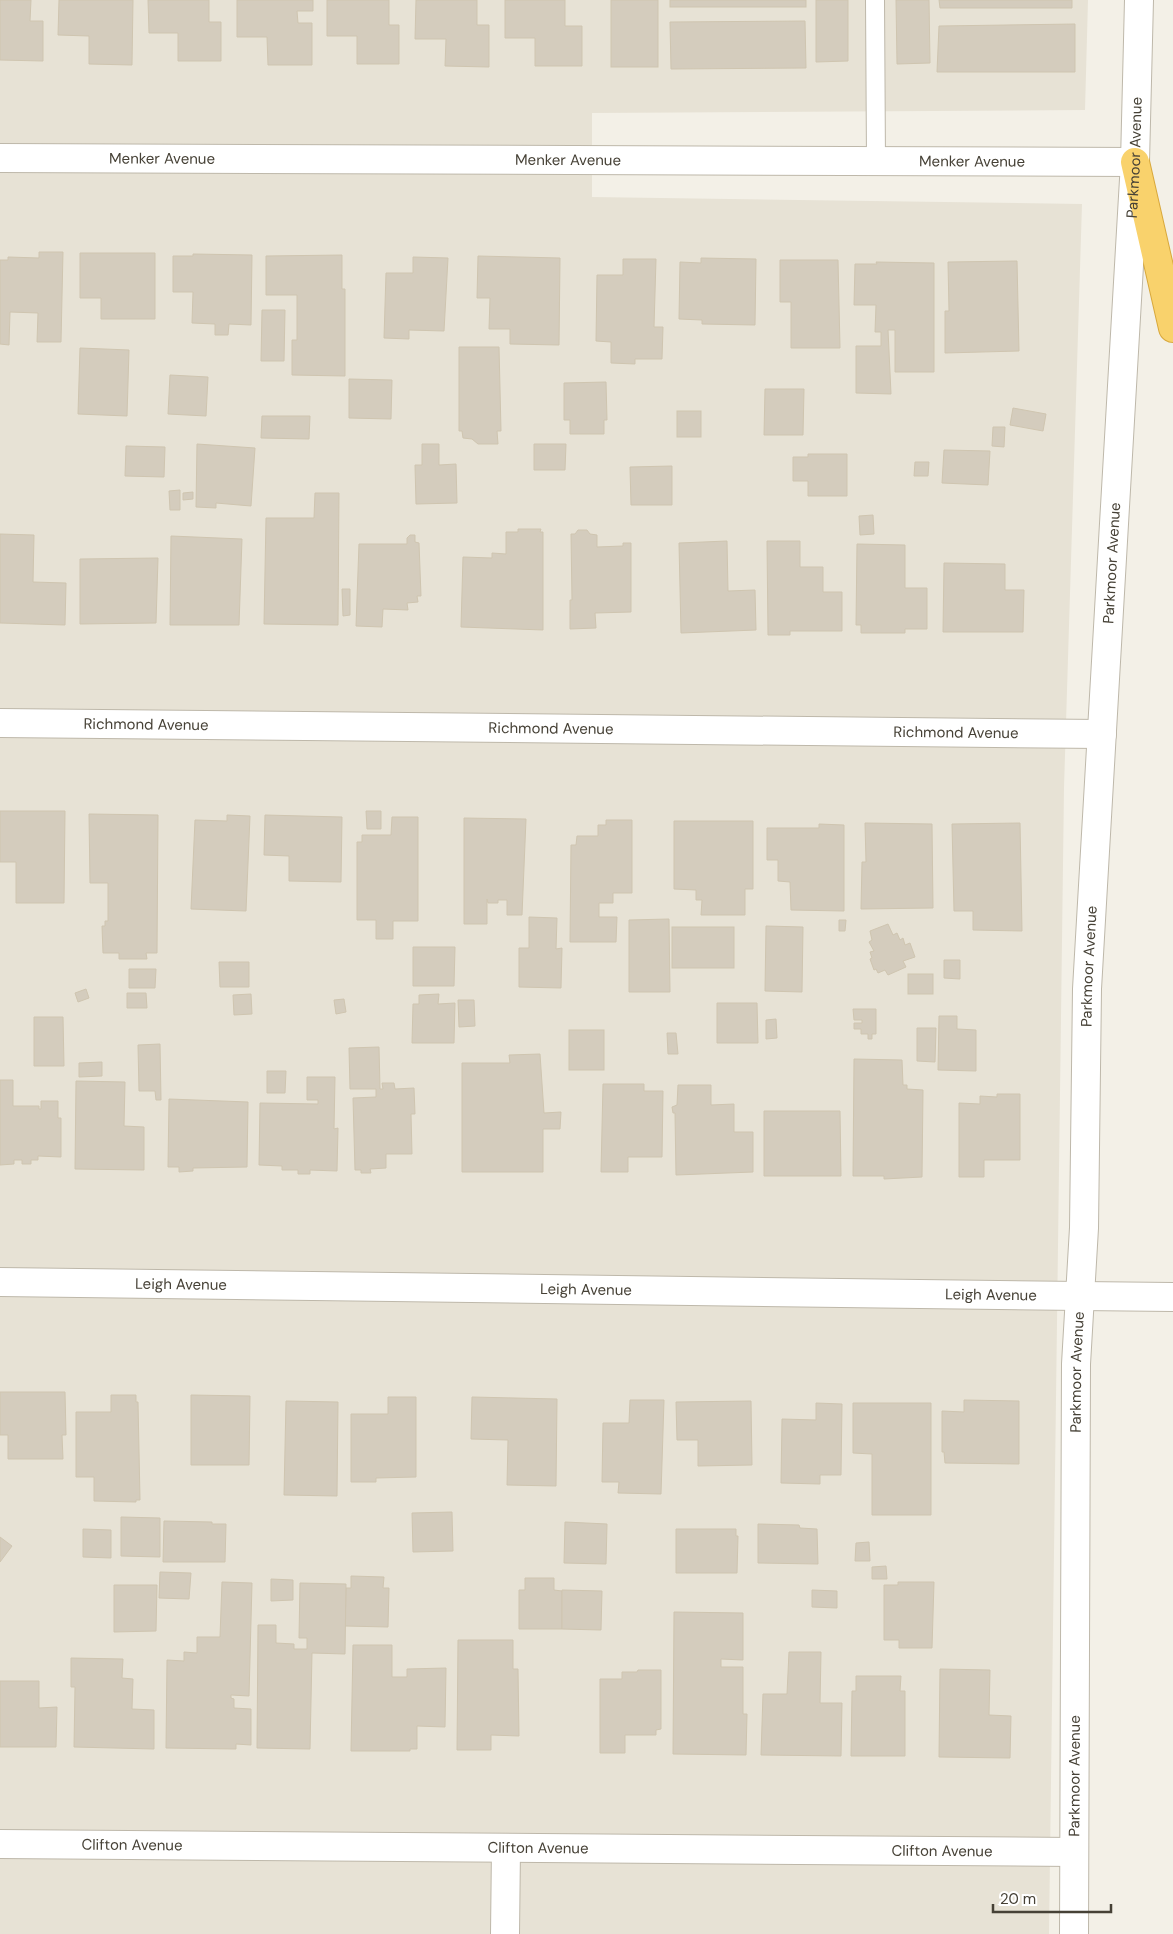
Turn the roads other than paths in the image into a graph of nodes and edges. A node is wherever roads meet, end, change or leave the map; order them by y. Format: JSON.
{"nodes":[{"id":1,"x":875,"y":0,"type":"edge"},
{"id":2,"x":1139,"y":0,"type":"edge"},
{"id":3,"x":0,"y":158,"type":"edge"},
{"id":4,"x":876,"y":161,"type":"junction"},
{"id":5,"x":1135,"y":162,"type":"junction"},
{"id":6,"x":1173,"y":328,"type":"edge"},
{"id":7,"x":0,"y":723,"type":"edge"},
{"id":8,"x":1102,"y":734,"type":"junction"},
{"id":9,"x":0,"y":1282,"type":"edge"},
{"id":10,"x":1080,"y":1296,"type":"junction"},
{"id":11,"x":1173,"y":1297,"type":"edge"},
{"id":12,"x":0,"y":1844,"type":"edge"},
{"id":13,"x":506,"y":1848,"type":"junction"},
{"id":14,"x":1074,"y":1852,"type":"junction"},
{"id":15,"x":505,"y":1934,"type":"edge"},
{"id":16,"x":1074,"y":1934,"type":"edge"}],
"edges":[{"from":1,"to":4,"type":"lane"},
{"from":2,"to":5,"type":"street","name":"Parkmoor Avenue"},
{"from":3,"to":4,"type":"street","name":"Menker Avenue"},
{"from":4,"to":5,"type":"street","name":"Menker Avenue"},
{"from":5,"to":6,"type":"highway"},
{"from":5,"to":8,"type":"street","name":"Parkmoor Avenue"},
{"from":7,"to":8,"type":"street","name":"Richmond Avenue"},
{"from":8,"to":10,"type":"street","name":"Parkmoor Avenue"},
{"from":9,"to":10,"type":"street","name":"Leigh Avenue"},
{"from":10,"to":11,"type":"street","name":"Leigh Avenue"},
{"from":10,"to":14,"type":"street","name":"Parkmoor Avenue"},
{"from":12,"to":13,"type":"street","name":"Clifton Avenue"},
{"from":13,"to":14,"type":"street","name":"Clifton Avenue"},
{"from":13,"to":15,"type":"street"},
{"from":14,"to":16,"type":"street","name":"Parkmoor Avenue"}]}
